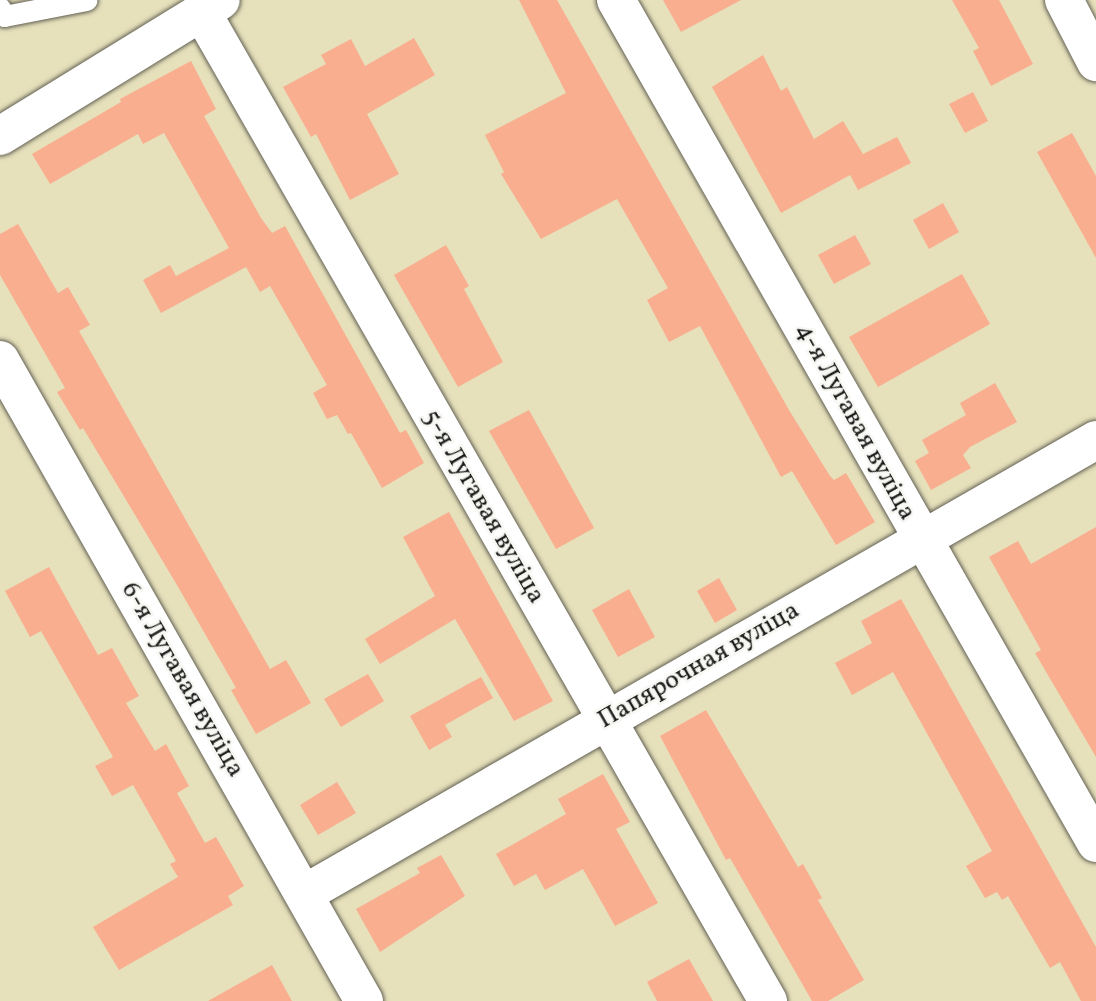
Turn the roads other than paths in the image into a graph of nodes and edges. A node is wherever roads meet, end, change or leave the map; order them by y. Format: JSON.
{"nodes":[{"id":1,"x":86,"y":0,"type":"edge"},
{"id":2,"x":616,"y":0,"type":"edge"},
{"id":3,"x":1071,"y":2,"type":"edge"},
{"id":4,"x":211,"y":6,"type":"edge"},
{"id":5,"x":0,"y":8,"type":"edge"},
{"id":6,"x":1096,"y":62,"type":"edge"},
{"id":7,"x":0,"y":136,"type":"edge"},
{"id":8,"x":0,"y":360,"type":"edge"},
{"id":9,"x":1096,"y":440,"type":"edge"},
{"id":10,"x":920,"y":537,"type":"junction"},
{"id":11,"x":605,"y":720,"type":"junction"},
{"id":12,"x":1096,"y":843,"type":"edge"},
{"id":13,"x":304,"y":894,"type":"junction"},
{"id":14,"x":364,"y":1001,"type":"edge"},
{"id":15,"x":768,"y":1001,"type":"edge"}],
"edges":[{"from":1,"to":5,"type":"lane"},
{"from":2,"to":10,"type":"street","name":"4-я Лугавая вуліца"},
{"from":3,"to":6,"type":"street"},
{"from":4,"to":7,"type":"street"},
{"from":4,"to":11,"type":"street","name":"5-я Лугавая вуліца"},
{"from":8,"to":13,"type":"street","name":"6-я Лугавая вуліца"},
{"from":9,"to":10,"type":"street","name":"Папярочная вуліца"},
{"from":10,"to":11,"type":"street","name":"Папярочная вуліца"},
{"from":10,"to":12,"type":"street","name":"4-я Лугавая вуліца"},
{"from":11,"to":13,"type":"street","name":"Папярочная вуліца"},
{"from":11,"to":15,"type":"street","name":"5-я Лугавая вуліца"},
{"from":13,"to":14,"type":"street","name":"6-я Лугавая вуліца"}]}
